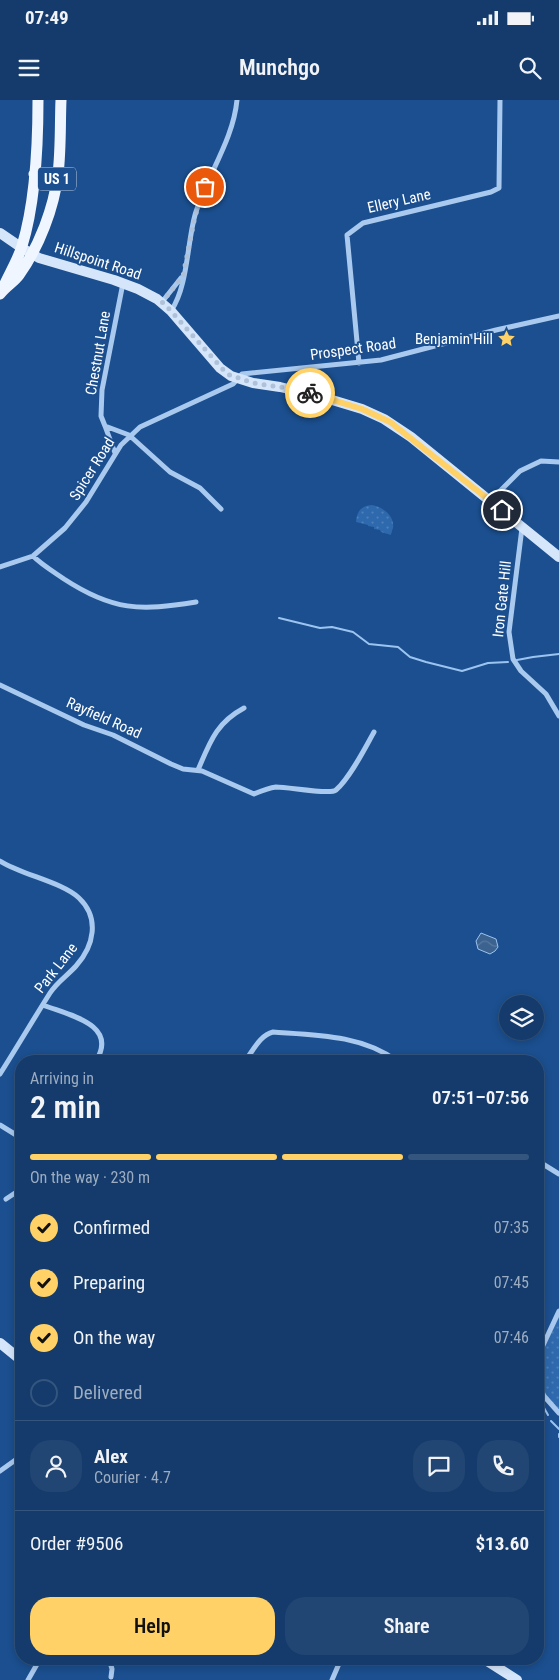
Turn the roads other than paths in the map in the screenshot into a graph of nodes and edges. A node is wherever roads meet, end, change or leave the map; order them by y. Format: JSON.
{"nodes":[{"id":1,"x":38,"y":100,"type":"edge"},
{"id":2,"x":61,"y":100,"type":"edge"},
{"id":3,"x":237,"y":100,"type":"edge"},
{"id":4,"x":500,"y":100,"type":"edge"},
{"id":5,"x":34,"y":174,"type":"junction"},
{"id":6,"x":57,"y":180,"type":"junction"},
{"id":7,"x":0,"y":233,"type":"edge"},
{"id":8,"x":27,"y":251,"type":"junction"},
{"id":9,"x":183,"y":276,"type":"junction"},
{"id":10,"x":123,"y":283,"type":"junction"},
{"id":11,"x":1,"y":291,"type":"edge"},
{"id":12,"x":162,"y":302,"type":"junction"},
{"id":13,"x":171,"y":311,"type":"junction"},
{"id":14,"x":559,"y":316,"type":"edge"},
{"id":15,"x":359,"y":364,"type":"junction"},
{"id":16,"x":238,"y":378,"type":"junction"},
{"id":17,"x":105,"y":426,"type":"junction"},
{"id":18,"x":129,"y":435,"type":"junction"},
{"id":19,"x":115,"y":453,"type":"junction"},
{"id":20,"x":559,"y":462,"type":"edge"},
{"id":21,"x":490,"y":501,"type":"junction"},
{"id":22,"x":222,"y":509,"type":"dead end"},
{"id":23,"x":522,"y":527,"type":"junction"},
{"id":24,"x":33,"y":556,"type":"junction"},
{"id":25,"x":559,"y":557,"type":"edge"},
{"id":26,"x":0,"y":567,"type":"edge"},
{"id":27,"x":196,"y":602,"type":"dead end"},
{"id":28,"x":0,"y":685,"type":"edge"},
{"id":29,"x":244,"y":708,"type":"dead end"},
{"id":30,"x":559,"y":716,"type":"edge"},
{"id":31,"x":374,"y":732,"type":"dead end"},
{"id":32,"x":198,"y":770,"type":"junction"},
{"id":33,"x":0,"y":861,"type":"edge"},
{"id":34,"x":43,"y":1005,"type":"junction"},
{"id":35,"x":99,"y":1055,"type":"edge"},
{"id":36,"x":250,"y":1055,"type":"edge"},
{"id":37,"x":389,"y":1055,"type":"edge"},
{"id":38,"x":0,"y":1074,"type":"edge"},
{"id":39,"x":0,"y":1125,"type":"edge"},
{"id":40,"x":15,"y":1134,"type":"edge"},
{"id":41,"x":544,"y":1165,"type":"edge"},
{"id":42,"x":559,"y":1174,"type":"edge"},
{"id":43,"x":15,"y":1193,"type":"edge"},
{"id":44,"x":6,"y":1199,"type":"dead end"},
{"id":45,"x":559,"y":1311,"type":"edge"},
{"id":46,"x":0,"y":1342,"type":"edge"},
{"id":47,"x":544,"y":1343,"type":"edge"},
{"id":48,"x":15,"y":1355,"type":"edge"},
{"id":49,"x":544,"y":1396,"type":"edge"},
{"id":50,"x":559,"y":1413,"type":"edge"},
{"id":51,"x":15,"y":1460,"type":"edge"},
{"id":52,"x":0,"y":1471,"type":"edge"},
{"id":53,"x":37,"y":1665,"type":"edge"},
{"id":54,"x":111,"y":1665,"type":"edge"},
{"id":55,"x":338,"y":1665,"type":"edge"},
{"id":56,"x":493,"y":1665,"type":"edge"},
{"id":57,"x":110,"y":1677,"type":"dead end"},
{"id":58,"x":28,"y":1680,"type":"edge"},
{"id":59,"x":332,"y":1680,"type":"edge"},
{"id":60,"x":517,"y":1680,"type":"edge"}],
"edges":[{"from":1,"to":5,"type":"main road","number":"US 1"},
{"from":2,"to":6,"type":"main road","number":"US 1"},
{"from":3,"to":9,"type":"street"},
{"from":4,"to":15,"type":"street","name":"Ellery Lane"},
{"from":5,"to":6,"type":"main road"},
{"from":5,"to":8,"type":"main road","number":"US 1"},
{"from":6,"to":8,"type":"main road","number":"US 1"},
{"from":7,"to":8,"type":"street","name":"Hillspoint Road"},
{"from":8,"to":10,"type":"street","name":"Hillspoint Road"},
{"from":8,"to":11,"type":"main road","number":"US 1"},
{"from":9,"to":12,"type":"street"},
{"from":9,"to":13,"type":"street"},
{"from":10,"to":12,"type":"street","name":"Hillspoint Road"},
{"from":10,"to":17,"type":"street","name":"Chestnut Lane"},
{"from":12,"to":13,"type":"street","name":"Hillspoint Road"},
{"from":13,"to":16,"type":"street","name":"Hillspoint Road"},
{"from":14,"to":15,"type":"street","name":"Prospect Road"},
{"from":15,"to":16,"type":"street","name":"Prospect Road"},
{"from":16,"to":18,"type":"street","name":"Spicer Road"},
{"from":16,"to":21,"type":"street","name":"Hillspoint Road"},
{"from":17,"to":18,"type":"street"},
{"from":17,"to":19,"type":"street","name":"Chestnut Lane"},
{"from":18,"to":19,"type":"street","name":"Spicer Road"},
{"from":18,"to":22,"type":"street"},
{"from":19,"to":24,"type":"street","name":"Spicer Road"},
{"from":20,"to":21,"type":"street"},
{"from":21,"to":23,"type":"street","name":"Hillspoint Road"},
{"from":23,"to":25,"type":"street","name":"Hillspoint Road"},
{"from":23,"to":30,"type":"street","name":"Iron Gate Hill"},
{"from":24,"to":26,"type":"street","name":"Spicer Road"},
{"from":24,"to":27,"type":"street"},
{"from":28,"to":32,"type":"street","name":"Rayfield Road"},
{"from":29,"to":32,"type":"street"},
{"from":31,"to":32,"type":"street","name":"Rayfield Road"},
{"from":33,"to":34,"type":"street","name":"Park Lane"},
{"from":34,"to":35,"type":"street"},
{"from":34,"to":38,"type":"street","name":"Park Lane"},
{"from":36,"to":37,"type":"street"},
{"from":39,"to":40,"type":"street"},
{"from":41,"to":42,"type":"street"},
{"from":43,"to":44,"type":"street"},
{"from":45,"to":47,"type":"street"},
{"from":46,"to":48,"type":"street"},
{"from":49,"to":50,"type":"street"},
{"from":51,"to":52,"type":"street"},
{"from":53,"to":58,"type":"street"},
{"from":54,"to":57,"type":"street"},
{"from":55,"to":59,"type":"street"},
{"from":56,"to":60,"type":"street"}]}
